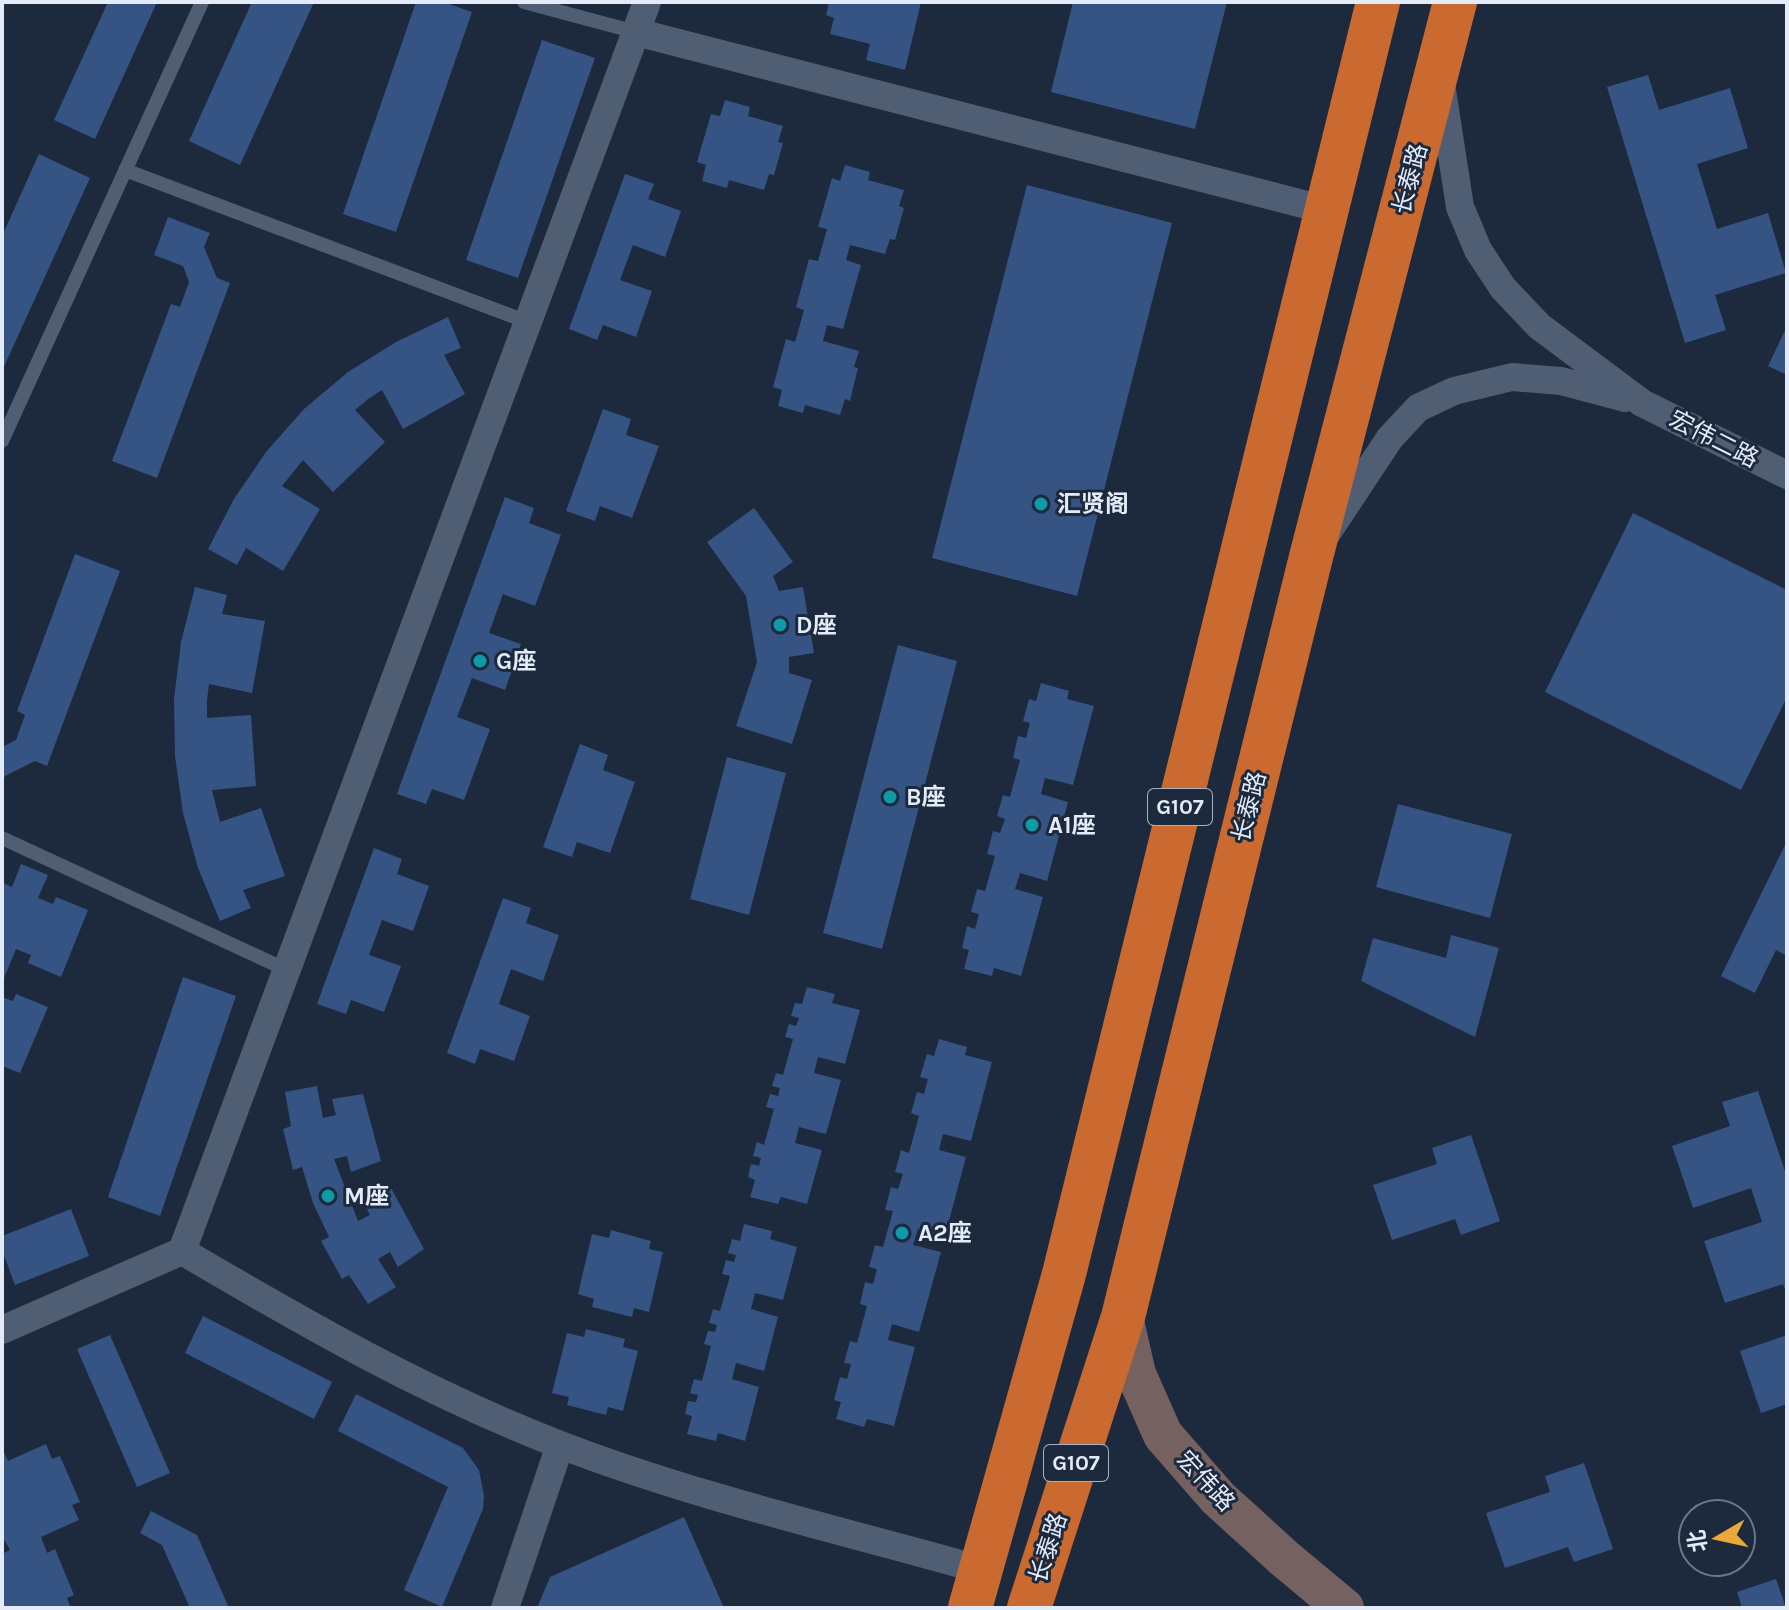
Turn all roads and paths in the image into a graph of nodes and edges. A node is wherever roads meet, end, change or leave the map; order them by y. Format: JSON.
{"nodes":[{"id":1,"x":202,"y":2,"type":"edge"},
{"id":2,"x":524,"y":2,"type":"edge"},
{"id":3,"x":647,"y":2,"type":"edge"},
{"id":4,"x":1378,"y":2,"type":"edge"},
{"id":5,"x":1455,"y":2,"type":"edge"},
{"id":6,"x":636,"y":32,"type":"junction"},
{"id":7,"x":1439,"y":68,"type":"junction"},
{"id":8,"x":125,"y":170,"type":"junction"},
{"id":9,"x":1326,"y":210,"type":"junction"},
{"id":10,"x":528,"y":322,"type":"junction"},
{"id":11,"x":1642,"y":403,"type":"junction"},
{"id":12,"x":2,"y":441,"type":"edge"},
{"id":13,"x":1787,"y":475,"type":"edge"},
{"id":14,"x":1311,"y":557,"type":"junction"},
{"id":15,"x":2,"y":838,"type":"edge"},
{"id":16,"x":287,"y":970,"type":"junction"},
{"id":17,"x":182,"y":1251,"type":"junction"},
{"id":18,"x":1123,"y":1317,"type":"junction"},
{"id":19,"x":2,"y":1330,"type":"edge"},
{"id":20,"x":560,"y":1445,"type":"junction"},
{"id":21,"x":976,"y":1589,"type":"edge"},
{"id":22,"x":505,"y":1608,"type":"edge"},
{"id":23,"x":1029,"y":1608,"type":"edge"},
{"id":24,"x":1344,"y":1608,"type":"edge"}],
"edges":[{"from":1,"to":8,"type":"lane"},
{"from":2,"to":6,"type":"lane"},
{"from":3,"to":6,"type":"street"},
{"from":4,"to":9,"type":"highway","number":"G107"},
{"from":5,"to":7,"type":"highway","name":"长泰路","number":"G107"},
{"from":6,"to":9,"type":"street"},
{"from":6,"to":10,"type":"street"},
{"from":7,"to":11,"type":"street"},
{"from":7,"to":14,"type":"highway","name":"长泰路","number":"G107"},
{"from":8,"to":10,"type":"lane"},
{"from":8,"to":12,"type":"lane"},
{"from":9,"to":21,"type":"highway","number":"G107"},
{"from":10,"to":16,"type":"street"},
{"from":11,"to":13,"type":"street","name":"宏伟二路"},
{"from":11,"to":14,"type":"street"},
{"from":14,"to":18,"type":"highway","name":"长泰路","number":"G107"},
{"from":15,"to":16,"type":"lane"},
{"from":16,"to":17,"type":"street"},
{"from":17,"to":19,"type":"street"},
{"from":17,"to":20,"type":"street"},
{"from":18,"to":23,"type":"highway","name":"长泰路","number":"G107"},
{"from":18,"to":24,"type":"street","name":"宏伟路"},
{"from":20,"to":21,"type":"street"},
{"from":20,"to":22,"type":"street"}]}
